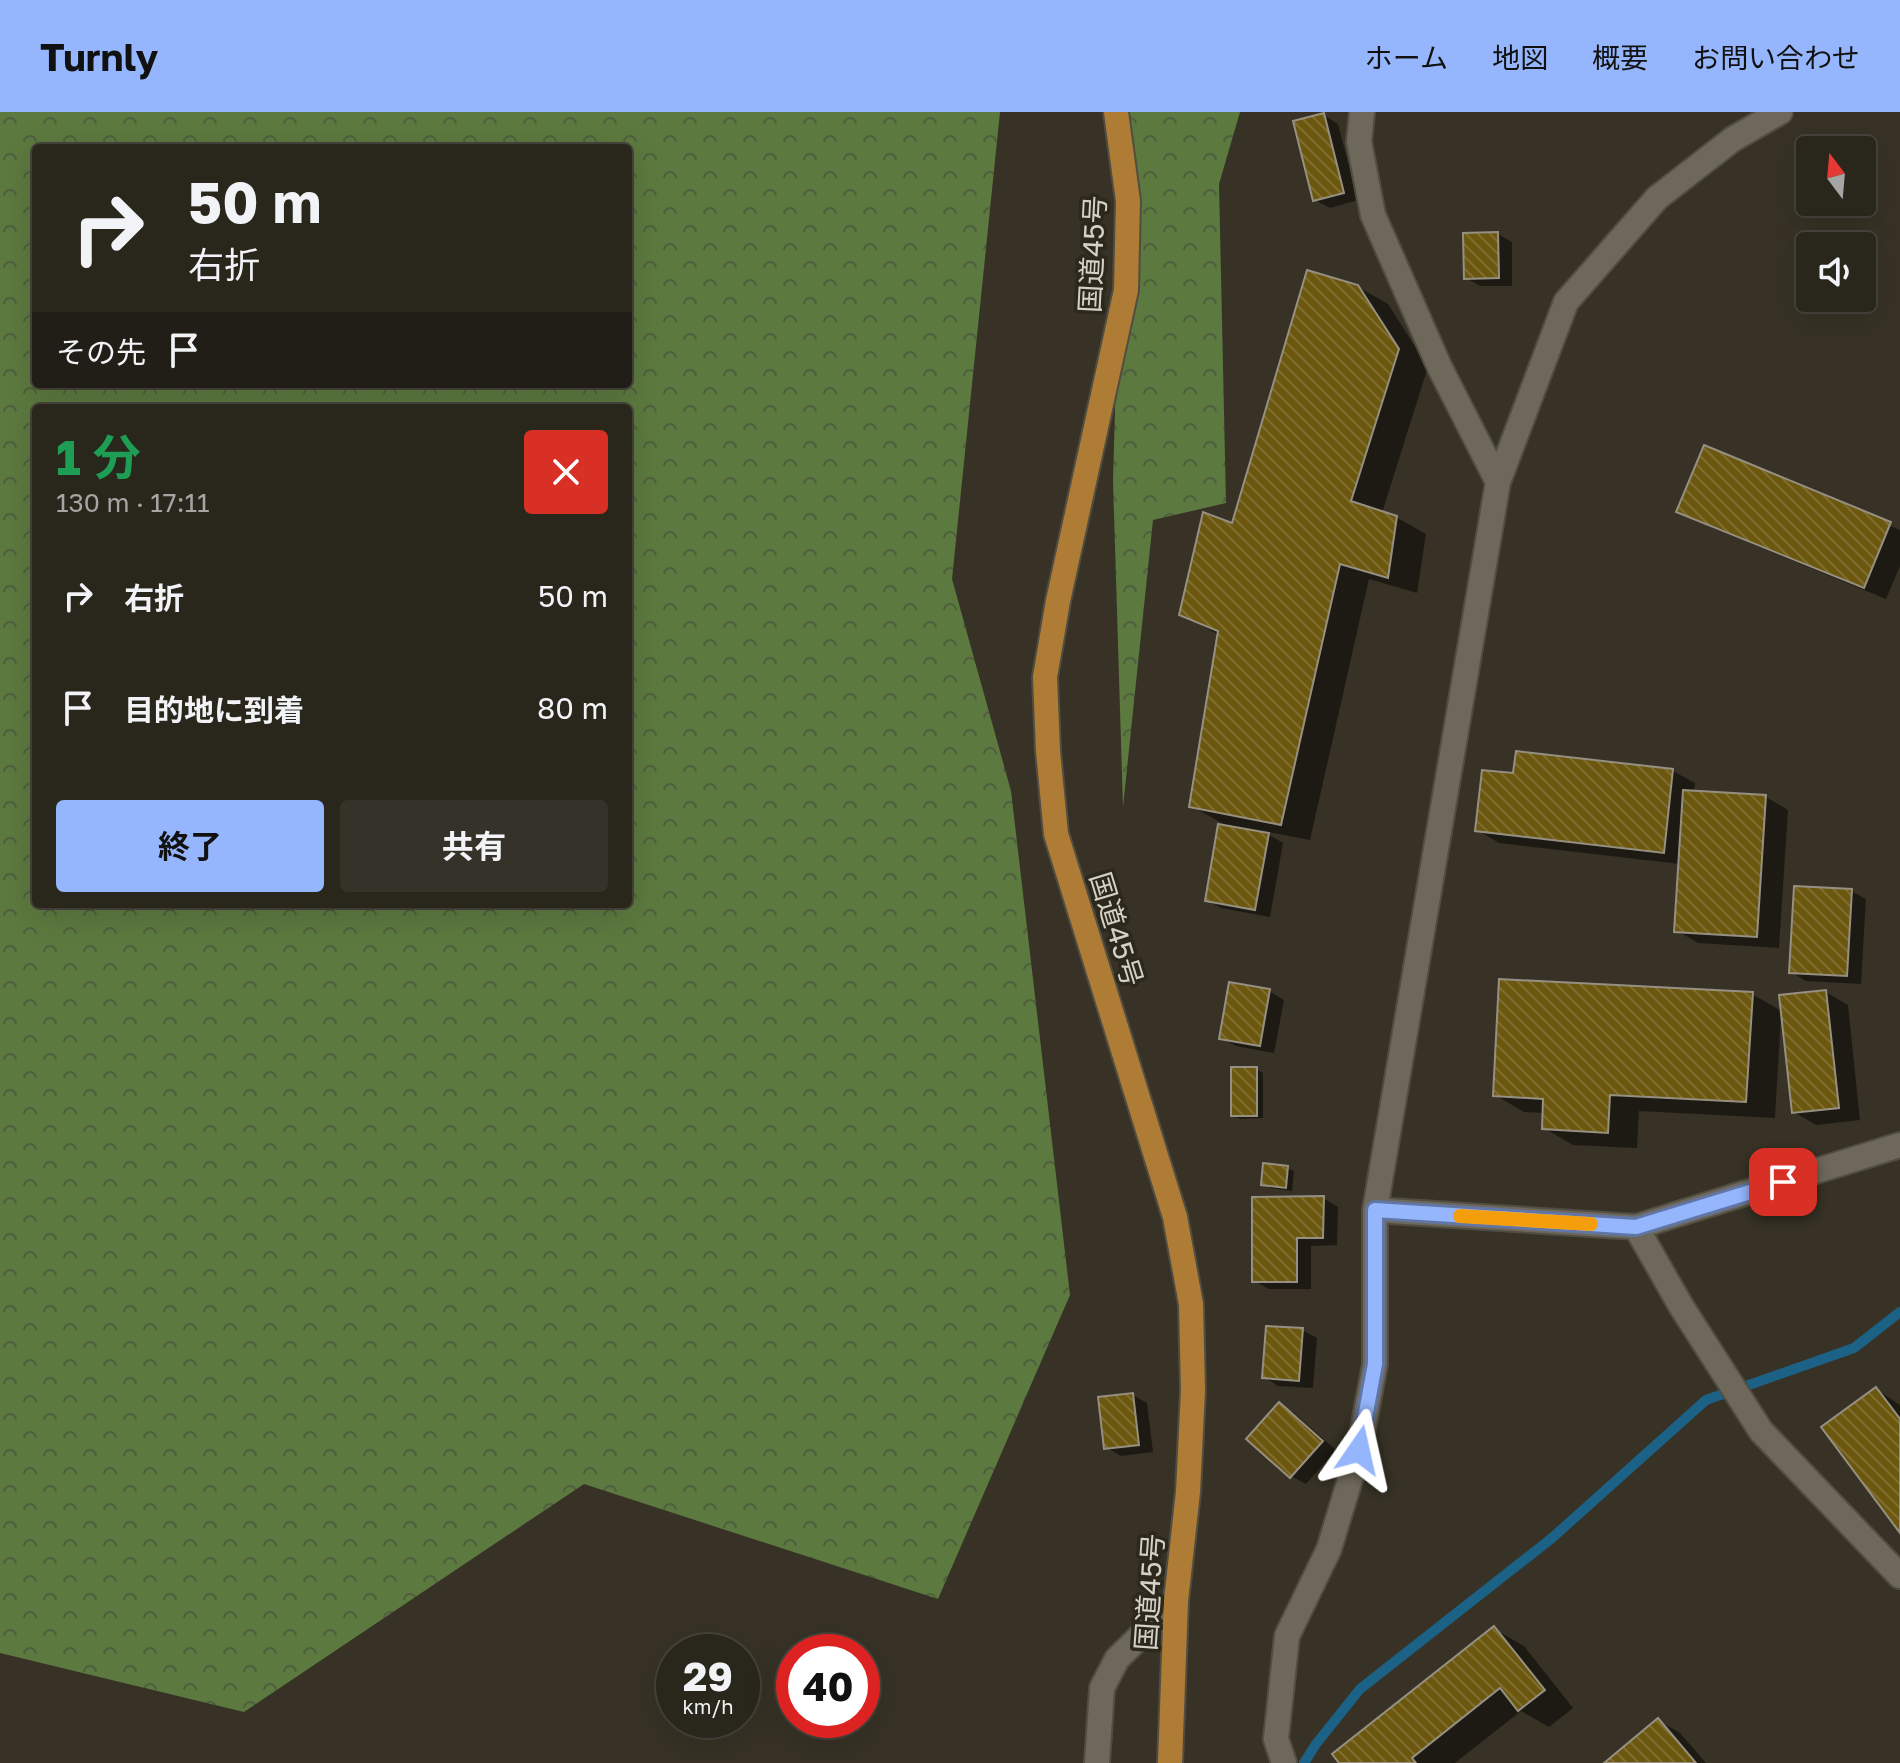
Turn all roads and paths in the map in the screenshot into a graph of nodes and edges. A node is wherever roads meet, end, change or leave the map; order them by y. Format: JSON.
{"nodes":[{"id":1,"x":1116,"y":112,"type":"edge"},
{"id":2,"x":1362,"y":112,"type":"edge"},
{"id":3,"x":1780,"y":112,"type":"edge"},
{"id":4,"x":1498,"y":482,"type":"junction"},
{"id":5,"x":1900,"y":1145,"type":"edge"},
{"id":6,"x":1375,"y":1210,"type":"junction"},
{"id":7,"x":1636,"y":1227,"type":"junction"},
{"id":8,"x":1900,"y":1576,"type":"edge"},
{"id":9,"x":1176,"y":1601,"type":"junction"},
{"id":10,"x":1097,"y":1763,"type":"edge"},
{"id":11,"x":1170,"y":1763,"type":"edge"},
{"id":12,"x":1284,"y":1763,"type":"edge"}],
"edges":[{"from":1,"to":9,"type":"highway","name":"国道45号"},
{"from":2,"to":4,"type":"street"},
{"from":3,"to":4,"type":"street"},
{"from":4,"to":6,"type":"street"},
{"from":5,"to":7,"type":"street"},
{"from":6,"to":7,"type":"street"},
{"from":6,"to":12,"type":"street"},
{"from":7,"to":8,"type":"street"},
{"from":9,"to":10,"type":"street"},
{"from":9,"to":11,"type":"highway","name":"国道45号"}]}
